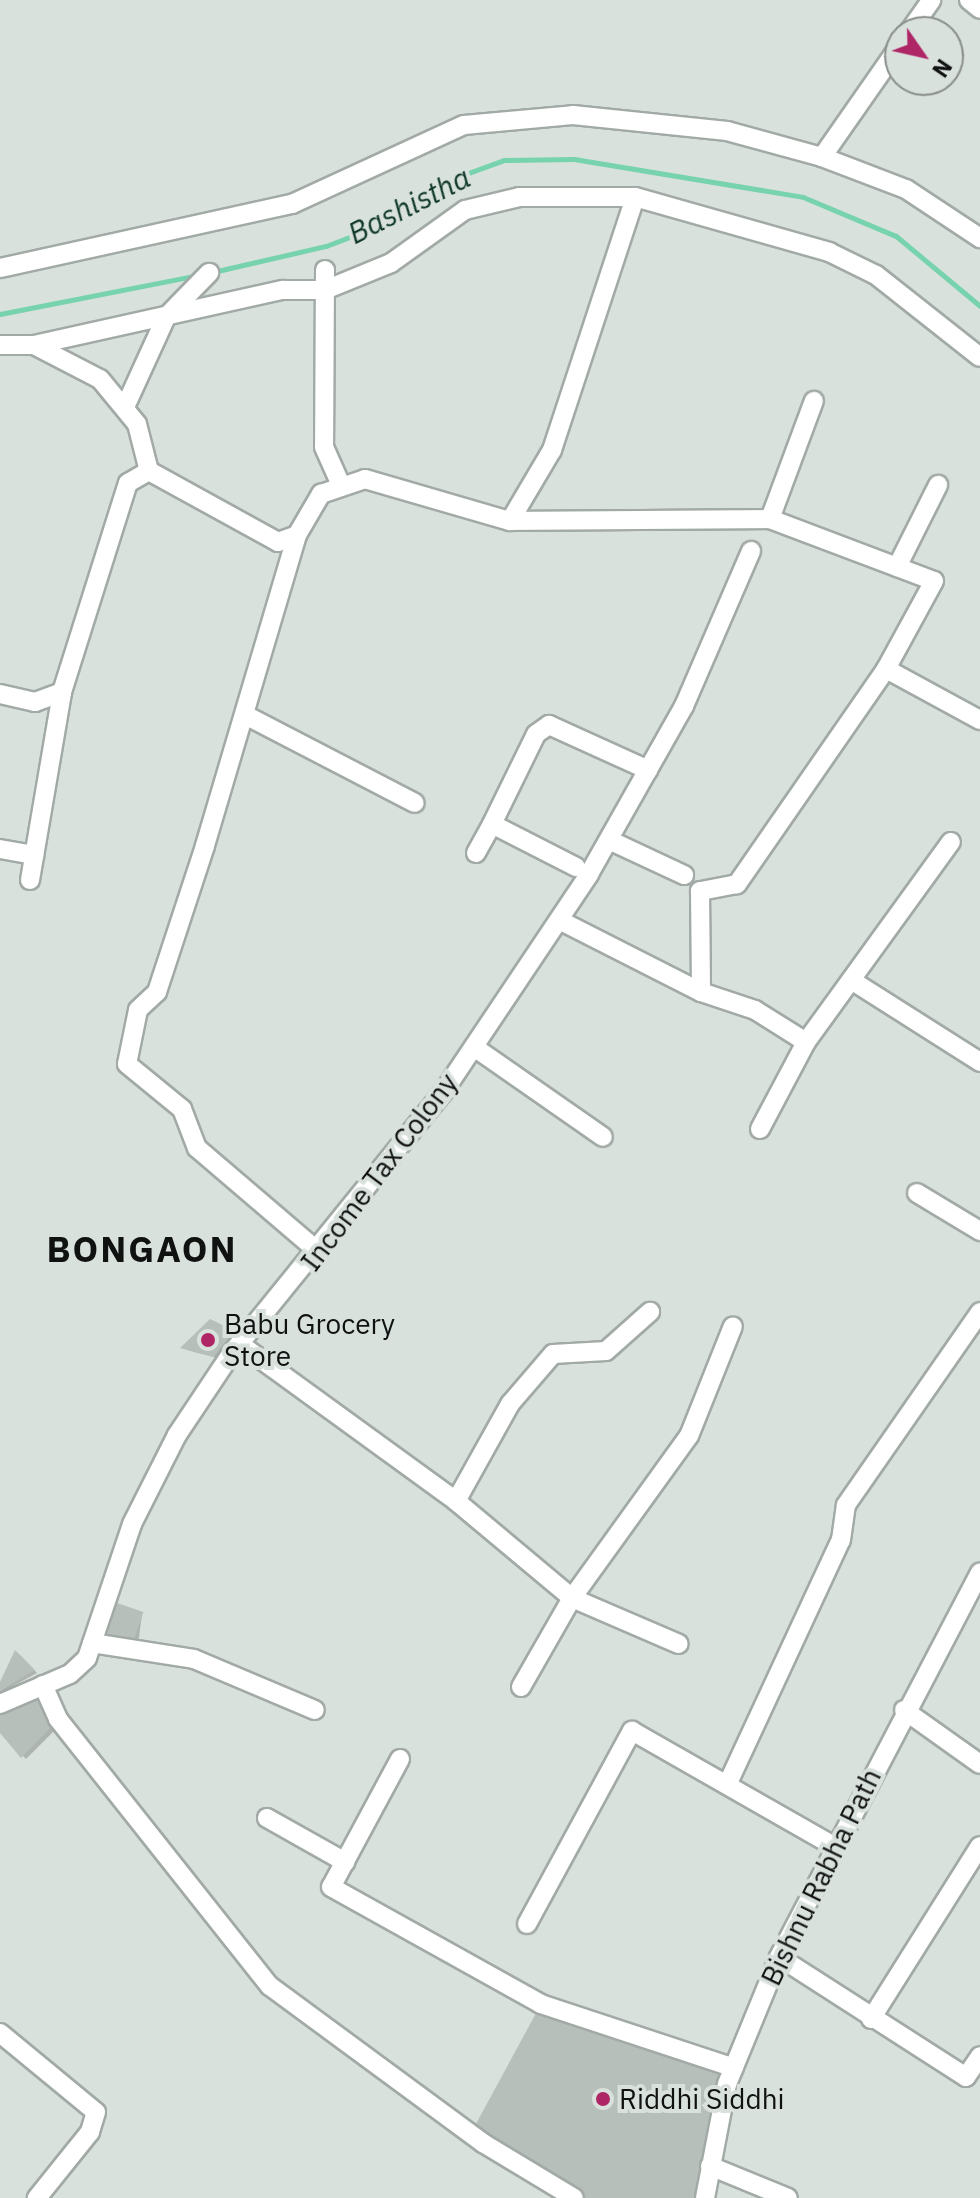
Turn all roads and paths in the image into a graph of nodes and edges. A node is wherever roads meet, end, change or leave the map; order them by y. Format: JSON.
{"nodes":[{"id":1,"x":969,"y":0,"type":"edge"},
{"id":2,"x":980,"y":9,"type":"edge"},
{"id":3,"x":884,"y":68,"type":"edge"},
{"id":4,"x":822,"y":157,"type":"junction"},
{"id":5,"x":635,"y":197,"type":"junction"},
{"id":6,"x":980,"y":238,"type":"edge"},
{"id":7,"x":0,"y":268,"type":"edge"},
{"id":8,"x":325,"y":270,"type":"dead end"},
{"id":9,"x":209,"y":273,"type":"dead end"},
{"id":10,"x":325,"y":290,"type":"junction"},
{"id":11,"x":166,"y":317,"type":"junction"},
{"id":12,"x":0,"y":345,"type":"edge"},
{"id":13,"x":34,"y":345,"type":"junction"},
{"id":14,"x":980,"y":357,"type":"edge"},
{"id":15,"x":814,"y":401,"type":"dead end"},
{"id":16,"x":125,"y":407,"type":"junction"},
{"id":17,"x":149,"y":471,"type":"junction"},
{"id":18,"x":340,"y":483,"type":"junction"},
{"id":19,"x":938,"y":485,"type":"dead end"},
{"id":20,"x":770,"y":519,"type":"junction"},
{"id":21,"x":510,"y":521,"type":"junction"},
{"id":22,"x":297,"y":535,"type":"junction"},
{"id":23,"x":751,"y":551,"type":"dead end"},
{"id":24,"x":897,"y":567,"type":"junction"},
{"id":25,"x":886,"y":669,"type":"junction"},
{"id":26,"x":62,"y":692,"type":"junction"},
{"id":27,"x":0,"y":694,"type":"edge"},
{"id":28,"x":245,"y":715,"type":"junction"},
{"id":29,"x":980,"y":720,"type":"edge"},
{"id":30,"x":648,"y":770,"type":"junction"},
{"id":31,"x":415,"y":803,"type":"dead end"},
{"id":32,"x":492,"y":824,"type":"junction"},
{"id":33,"x":609,"y":840,"type":"junction"},
{"id":34,"x":951,"y":842,"type":"dead end"},
{"id":35,"x":0,"y":849,"type":"edge"},
{"id":36,"x":476,"y":853,"type":"dead end"},
{"id":37,"x":34,"y":855,"type":"junction"},
{"id":38,"x":576,"y":867,"type":"dead end"},
{"id":39,"x":684,"y":875,"type":"dead end"},
{"id":40,"x":30,"y":880,"type":"dead end"},
{"id":41,"x":559,"y":920,"type":"junction"},
{"id":42,"x":851,"y":980,"type":"junction"},
{"id":43,"x":701,"y":992,"type":"junction"},
{"id":44,"x":806,"y":1042,"type":"junction"},
{"id":45,"x":474,"y":1047,"type":"junction"},
{"id":46,"x":980,"y":1062,"type":"edge"},
{"id":47,"x":760,"y":1129,"type":"dead end"},
{"id":48,"x":603,"y":1137,"type":"dead end"},
{"id":49,"x":917,"y":1193,"type":"dead end"},
{"id":50,"x":980,"y":1231,"type":"edge"},
{"id":51,"x":320,"y":1253,"type":"junction"},
{"id":52,"x":650,"y":1312,"type":"dead end"},
{"id":53,"x":980,"y":1312,"type":"edge"},
{"id":54,"x":733,"y":1326,"type":"dead end"},
{"id":55,"x":240,"y":1344,"type":"junction"},
{"id":56,"x":456,"y":1501,"type":"junction"},
{"id":57,"x":980,"y":1572,"type":"edge"},
{"id":58,"x":572,"y":1598,"type":"junction"},
{"id":59,"x":92,"y":1643,"type":"junction"},
{"id":60,"x":679,"y":1644,"type":"dead end"},
{"id":61,"x":43,"y":1685,"type":"junction"},
{"id":62,"x":521,"y":1687,"type":"dead end"},
{"id":63,"x":0,"y":1704,"type":"edge"},
{"id":64,"x":315,"y":1710,"type":"dead end"},
{"id":65,"x":904,"y":1710,"type":"junction"},
{"id":66,"x":400,"y":1759,"type":"dead end"},
{"id":67,"x":980,"y":1764,"type":"edge"},
{"id":68,"x":728,"y":1783,"type":"junction"},
{"id":69,"x":267,"y":1818,"type":"dead end"},
{"id":70,"x":834,"y":1846,"type":"junction"},
{"id":71,"x":980,"y":1846,"type":"edge"},
{"id":72,"x":345,"y":1862,"type":"junction"},
{"id":73,"x":527,"y":1924,"type":"dead end"},
{"id":74,"x":779,"y":1957,"type":"junction"},
{"id":75,"x":871,"y":2019,"type":"junction"},
{"id":76,"x":0,"y":2033,"type":"edge"},
{"id":77,"x":980,"y":2056,"type":"edge"},
{"id":78,"x":734,"y":2068,"type":"junction"},
{"id":79,"x":973,"y":2082,"type":"edge"},
{"id":80,"x":710,"y":2166,"type":"junction"},
{"id":81,"x":37,"y":2198,"type":"edge"},
{"id":82,"x":574,"y":2198,"type":"edge"},
{"id":83,"x":705,"y":2198,"type":"edge"},
{"id":84,"x":788,"y":2198,"type":"edge"}],
"edges":[{"from":1,"to":2,"type":"street"},
{"from":3,"to":4,"type":"street"},
{"from":4,"to":6,"type":"street"},
{"from":4,"to":7,"type":"street"},
{"from":5,"to":10,"type":"street"},
{"from":5,"to":14,"type":"street"},
{"from":5,"to":21,"type":"street"},
{"from":8,"to":10,"type":"street"},
{"from":9,"to":11,"type":"street"},
{"from":10,"to":11,"type":"street"},
{"from":10,"to":18,"type":"street"},
{"from":11,"to":13,"type":"street"},
{"from":11,"to":16,"type":"street"},
{"from":12,"to":13,"type":"street"},
{"from":13,"to":16,"type":"street"},
{"from":15,"to":20,"type":"street"},
{"from":16,"to":17,"type":"street"},
{"from":17,"to":22,"type":"street"},
{"from":17,"to":26,"type":"street"},
{"from":18,"to":21,"type":"street"},
{"from":18,"to":22,"type":"street"},
{"from":19,"to":24,"type":"street"},
{"from":20,"to":21,"type":"street"},
{"from":20,"to":24,"type":"street"},
{"from":22,"to":28,"type":"street"},
{"from":23,"to":30,"type":"street","name":"Income Tax Colony"},
{"from":24,"to":25,"type":"street"},
{"from":25,"to":29,"type":"street"},
{"from":25,"to":43,"type":"street"},
{"from":26,"to":27,"type":"street"},
{"from":26,"to":37,"type":"street"},
{"from":28,"to":31,"type":"street"},
{"from":28,"to":51,"type":"street"},
{"from":30,"to":32,"type":"street"},
{"from":30,"to":33,"type":"street","name":"Income Tax Colony"},
{"from":32,"to":36,"type":"street"},
{"from":32,"to":38,"type":"street"},
{"from":33,"to":39,"type":"street"},
{"from":33,"to":41,"type":"street","name":"Income Tax Colony"},
{"from":34,"to":42,"type":"street"},
{"from":35,"to":37,"type":"street"},
{"from":37,"to":40,"type":"street"},
{"from":41,"to":43,"type":"street"},
{"from":41,"to":45,"type":"street","name":"Income Tax Colony"},
{"from":42,"to":44,"type":"street"},
{"from":42,"to":46,"type":"street"},
{"from":43,"to":44,"type":"street"},
{"from":44,"to":47,"type":"street"},
{"from":45,"to":48,"type":"street"},
{"from":45,"to":51,"type":"street","name":"Income Tax Colony"},
{"from":49,"to":50,"type":"street"},
{"from":51,"to":55,"type":"street","name":"Income Tax Colony"},
{"from":52,"to":56,"type":"street"},
{"from":53,"to":68,"type":"street"},
{"from":54,"to":58,"type":"street"},
{"from":55,"to":56,"type":"street"},
{"from":55,"to":59,"type":"street","name":"Income Tax Colony"},
{"from":56,"to":58,"type":"street"},
{"from":57,"to":65,"type":"street","name":"Bishnu Rabha Path"},
{"from":58,"to":60,"type":"street"},
{"from":58,"to":62,"type":"street"},
{"from":59,"to":61,"type":"street","name":"Income Tax Colony"},
{"from":59,"to":64,"type":"street"},
{"from":61,"to":63,"type":"street","name":"Income Tax Colony"},
{"from":61,"to":82,"type":"street"},
{"from":65,"to":67,"type":"street"},
{"from":65,"to":70,"type":"street","name":"Bishnu Rabha Path"},
{"from":66,"to":72,"type":"street"},
{"from":68,"to":70,"type":"street"},
{"from":68,"to":73,"type":"street"},
{"from":69,"to":72,"type":"street"},
{"from":70,"to":74,"type":"street","name":"Bishnu Rabha Path"},
{"from":71,"to":75,"type":"street"},
{"from":72,"to":78,"type":"street"},
{"from":74,"to":75,"type":"street"},
{"from":74,"to":78,"type":"street","name":"Bishnu Rabha Path"},
{"from":75,"to":79,"type":"street"},
{"from":76,"to":81,"type":"street"},
{"from":77,"to":79,"type":"street"},
{"from":78,"to":80,"type":"street","name":"Bishnu Rabha Path"},
{"from":80,"to":83,"type":"street","name":"Bishnu Rabha Path"},
{"from":80,"to":84,"type":"street"}]}
